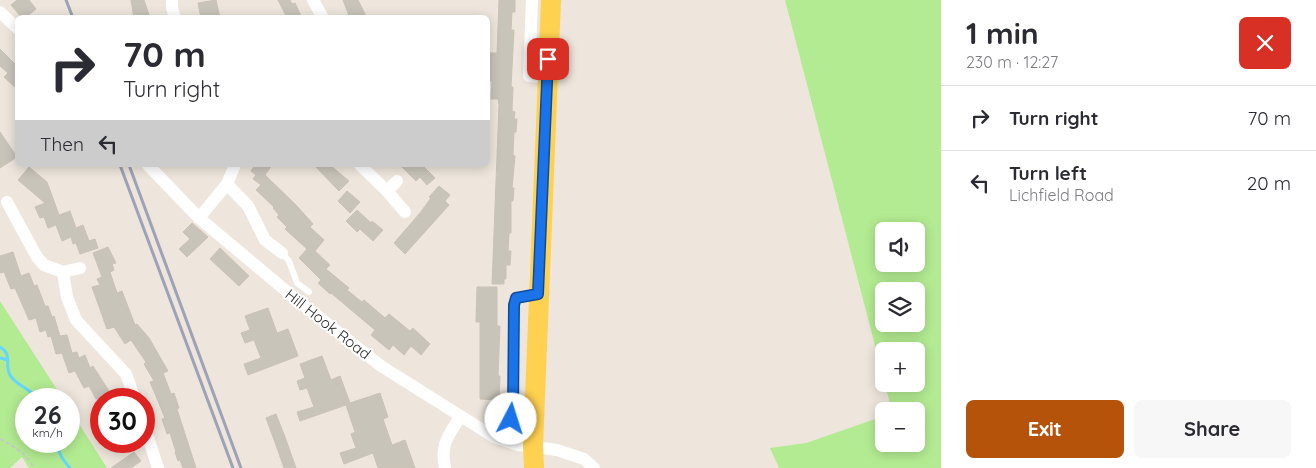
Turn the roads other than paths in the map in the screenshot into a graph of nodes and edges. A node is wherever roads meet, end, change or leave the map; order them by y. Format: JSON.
{"nodes":[{"id":1,"x":172,"y":0,"type":"edge"},
{"id":2,"x":313,"y":0,"type":"edge"},
{"id":3,"x":532,"y":0,"type":"edge"},
{"id":4,"x":551,"y":0,"type":"edge"},
{"id":5,"x":0,"y":12,"type":"edge"},
{"id":6,"x":174,"y":15,"type":"edge"},
{"id":7,"x":321,"y":15,"type":"edge"},
{"id":8,"x":15,"y":26,"type":"edge"},
{"id":9,"x":547,"y":78,"type":"junction"},
{"id":10,"x":150,"y":167,"type":"edge"},
{"id":11,"x":234,"y":167,"type":"edge"},
{"id":12,"x":362,"y":167,"type":"edge"},
{"id":13,"x":397,"y":181,"type":"dead end"},
{"id":14,"x":227,"y":184,"type":"junction"},
{"id":15,"x":387,"y":191,"type":"junction"},
{"id":16,"x":7,"y":202,"type":"dead end"},
{"id":17,"x":405,"y":212,"type":"dead end"},
{"id":18,"x":199,"y":218,"type":"junction"},
{"id":19,"x":282,"y":253,"type":"joint"},
{"id":20,"x":80,"y":268,"type":"dead end"},
{"id":21,"x":63,"y":272,"type":"junction"},
{"id":22,"x":309,"y":292,"type":"dead end"},
{"id":23,"x":538,"y":294,"type":"junction"},
{"id":24,"x":131,"y":388,"type":"edge"},
{"id":25,"x":460,"y":417,"type":"junction"},
{"id":26,"x":500,"y":439,"type":"junction"},
{"id":27,"x":533,"y":446,"type":"junction"},
{"id":28,"x":153,"y":453,"type":"edge"},
{"id":29,"x":158,"y":468,"type":"edge"},
{"id":30,"x":445,"y":468,"type":"edge"},
{"id":31,"x":534,"y":468,"type":"edge"},
{"id":32,"x":594,"y":468,"type":"edge"}],
"edges":[{"from":1,"to":6,"type":"street"},
{"from":2,"to":7,"type":"street"},
{"from":3,"to":9,"type":"street"},
{"from":4,"to":9,"type":"main road"},
{"from":5,"to":8,"type":"street"},
{"from":9,"to":23,"type":"main road"},
{"from":10,"to":18,"type":"street","name":"Hill Hook Road"},
{"from":11,"to":14,"type":"street"},
{"from":12,"to":15,"type":"street"},
{"from":13,"to":15,"type":"street"},
{"from":14,"to":18,"type":"street"},
{"from":14,"to":19,"type":"street"},
{"from":15,"to":17,"type":"street"},
{"from":16,"to":21,"type":"street"},
{"from":18,"to":25,"type":"street","name":"Hill Hook Road"},
{"from":19,"to":22,"type":"lane"},
{"from":20,"to":21,"type":"street"},
{"from":21,"to":24,"type":"street"},
{"from":23,"to":26,"type":"street"},
{"from":23,"to":27,"type":"main road"},
{"from":25,"to":26,"type":"street","name":"Hill Hook Road"},
{"from":25,"to":30,"type":"street"},
{"from":26,"to":27,"type":"street","name":"Hill Hook Road"},
{"from":27,"to":31,"type":"main road"},
{"from":27,"to":32,"type":"street","name":"Hill Hook Road"},
{"from":28,"to":29,"type":"street"}]}
